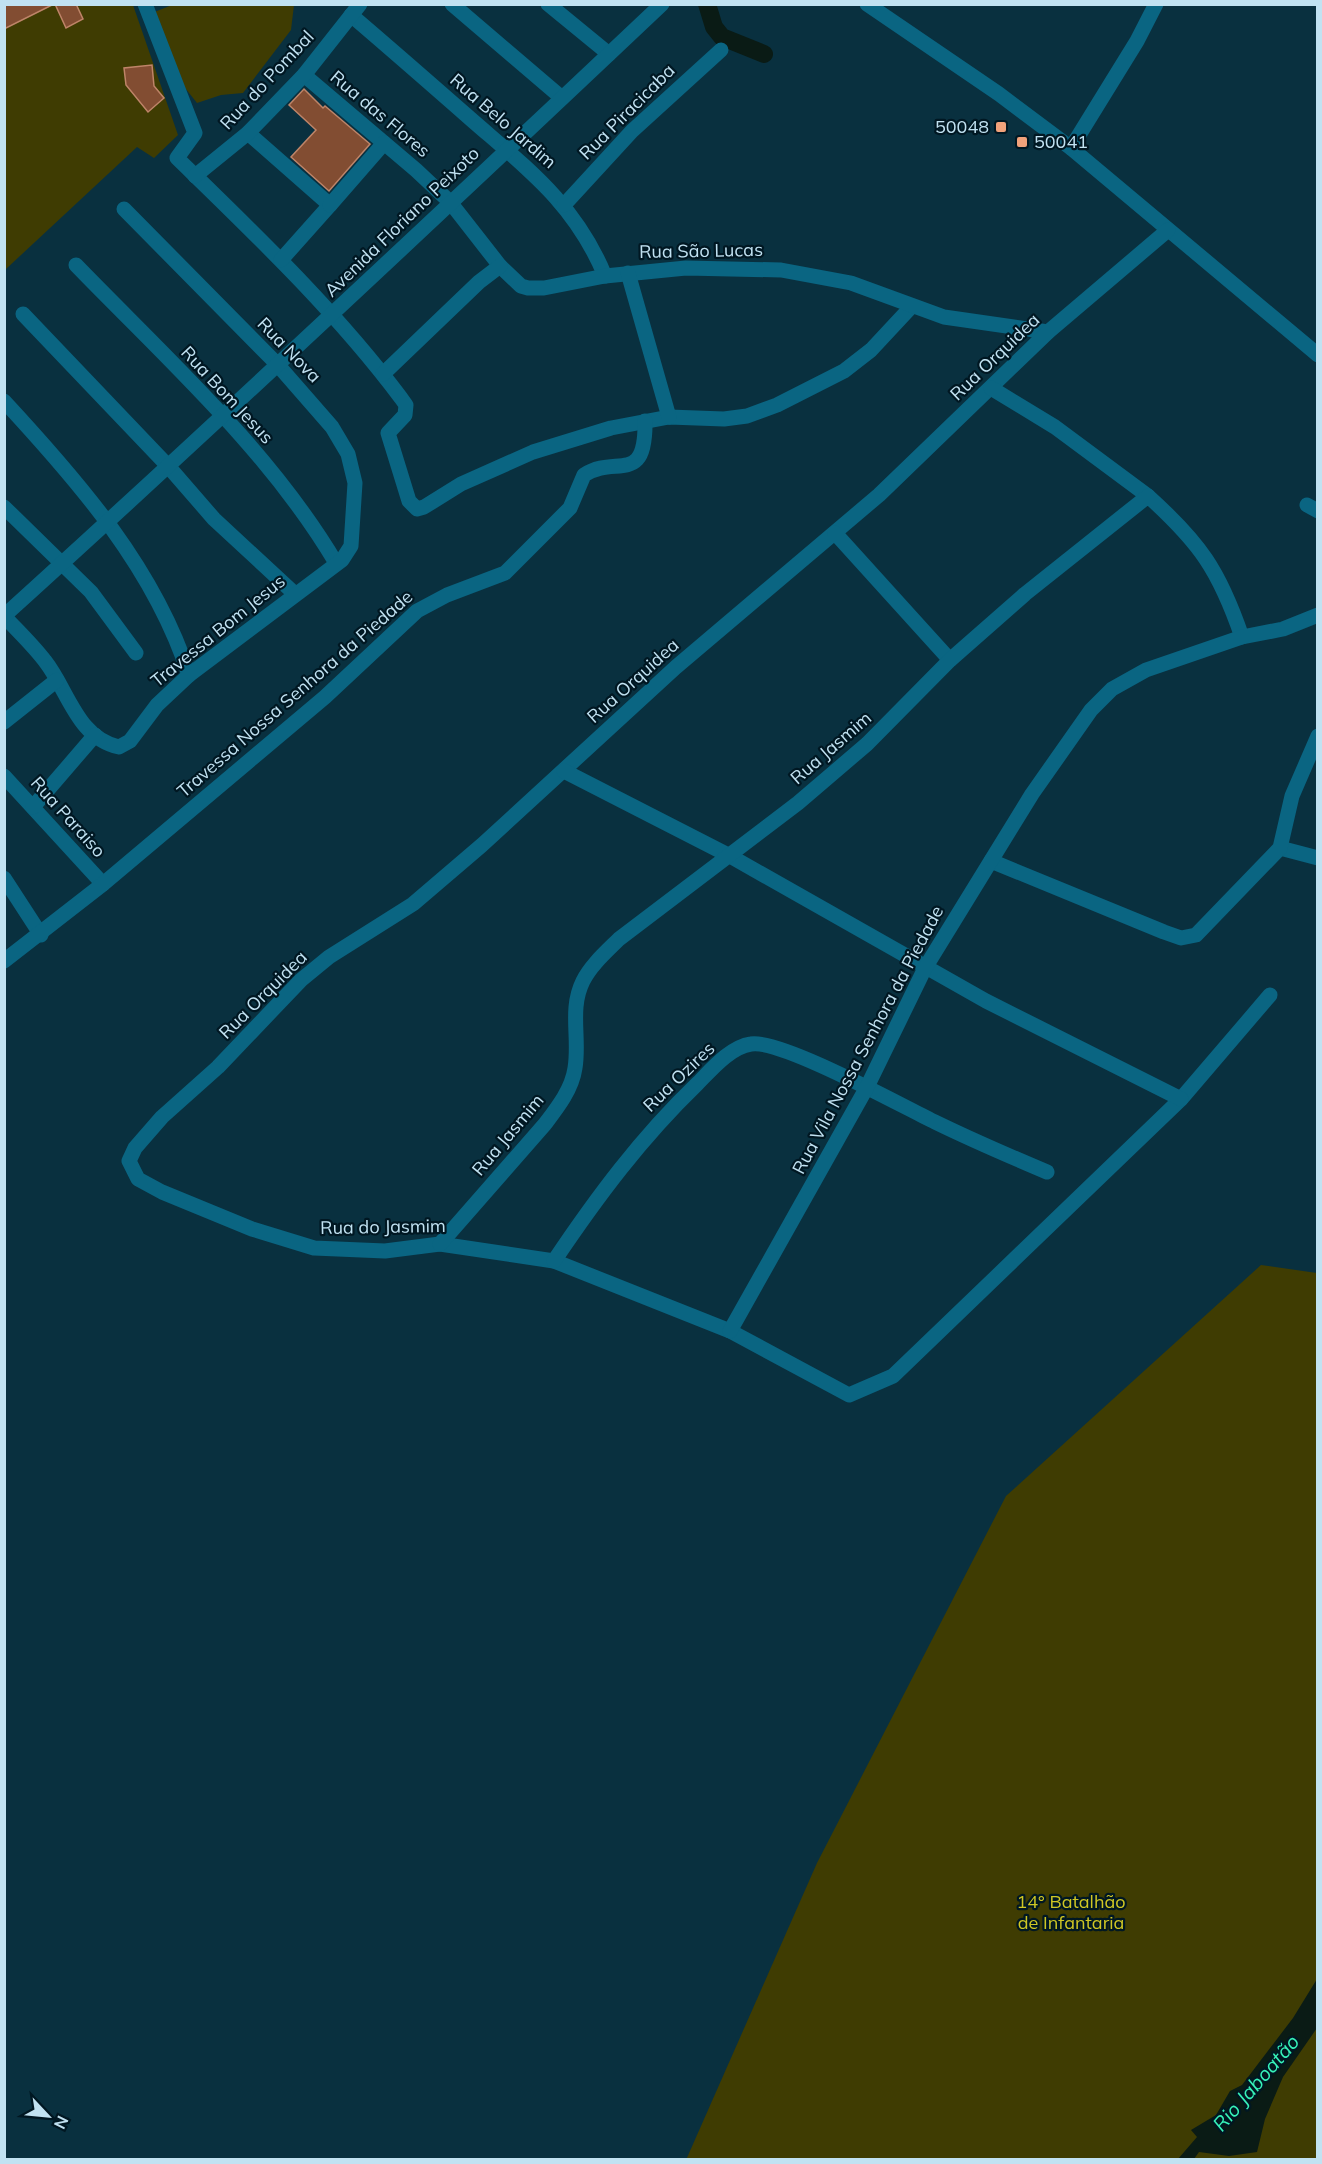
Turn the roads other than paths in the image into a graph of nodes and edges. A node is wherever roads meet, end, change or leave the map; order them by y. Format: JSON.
{"nodes":[{"id":1,"x":145,"y":4,"type":"edge"},
{"id":2,"x":452,"y":4,"type":"edge"},
{"id":3,"x":548,"y":4,"type":"edge"},
{"id":4,"x":867,"y":4,"type":"edge"},
{"id":5,"x":1156,"y":4,"type":"edge"},
{"id":6,"x":656,"y":6,"type":"edge"},
{"id":7,"x":356,"y":10,"type":"edge"},
{"id":8,"x":721,"y":50,"type":"dead end"},
{"id":9,"x":609,"y":54,"type":"junction"},
{"id":10,"x":304,"y":75,"type":"junction"},
{"id":11,"x":562,"y":98,"type":"junction"},
{"id":12,"x":248,"y":133,"type":"junction"},
{"id":13,"x":384,"y":143,"type":"junction"},
{"id":14,"x":1071,"y":148,"type":"junction"},
{"id":15,"x":506,"y":150,"type":"junction"},
{"id":16,"x":195,"y":176,"type":"junction"},
{"id":17,"x":450,"y":202,"type":"junction"},
{"id":18,"x":564,"y":205,"type":"junction"},
{"id":19,"x":330,"y":206,"type":"junction"},
{"id":20,"x":124,"y":210,"type":"dead end"},
{"id":21,"x":1168,"y":230,"type":"junction"},
{"id":22,"x":281,"y":260,"type":"junction"},
{"id":23,"x":76,"y":265,"type":"dead end"},
{"id":24,"x":500,"y":266,"type":"junction"},
{"id":25,"x":628,"y":273,"type":"junction"},
{"id":26,"x":605,"y":276,"type":"junction"},
{"id":27,"x":528,"y":288,"type":"joint"},
{"id":28,"x":912,"y":306,"type":"junction"},
{"id":29,"x":23,"y":314,"type":"dead end"},
{"id":30,"x":332,"y":315,"type":"junction"},
{"id":31,"x":1048,"y":332,"type":"junction"},
{"id":32,"x":1317,"y":355,"type":"edge"},
{"id":33,"x":277,"y":364,"type":"junction"},
{"id":34,"x":383,"y":374,"type":"junction"},
{"id":35,"x":991,"y":388,"type":"junction"},
{"id":36,"x":4,"y":401,"type":"edge"},
{"id":37,"x":222,"y":416,"type":"junction"},
{"id":38,"x":669,"y":417,"type":"junction"},
{"id":39,"x":645,"y":421,"type":"junction"},
{"id":40,"x":168,"y":466,"type":"junction"},
{"id":41,"x":1148,"y":496,"type":"junction"},
{"id":42,"x":4,"y":507,"type":"edge"},
{"id":43,"x":105,"y":522,"type":"junction"},
{"id":44,"x":835,"y":533,"type":"junction"},
{"id":45,"x":349,"y":552,"type":"joint"},
{"id":46,"x":63,"y":563,"type":"junction"},
{"id":47,"x":336,"y":563,"type":"junction"},
{"id":48,"x":295,"y":594,"type":"junction"},
{"id":49,"x":4,"y":616,"type":"edge"},
{"id":50,"x":1316,"y":618,"type":"edge"},
{"id":51,"x":1242,"y":637,"type":"junction"},
{"id":52,"x":136,"y":653,"type":"dead end"},
{"id":53,"x":950,"y":660,"type":"junction"},
{"id":54,"x":189,"y":675,"type":"junction"},
{"id":55,"x":57,"y":680,"type":"junction"},
{"id":56,"x":4,"y":722,"type":"edge"},
{"id":57,"x":95,"y":735,"type":"junction"},
{"id":58,"x":1317,"y":736,"type":"edge"},
{"id":59,"x":564,"y":771,"type":"junction"},
{"id":60,"x":4,"y":776,"type":"edge"},
{"id":61,"x":33,"y":807,"type":"junction"},
{"id":62,"x":1280,"y":848,"type":"junction"},
{"id":63,"x":730,"y":856,"type":"junction"},
{"id":64,"x":1317,"y":858,"type":"edge"},
{"id":65,"x":991,"y":861,"type":"junction"},
{"id":66,"x":4,"y":878,"type":"edge"},
{"id":67,"x":103,"y":884,"type":"junction"},
{"id":68,"x":41,"y":935,"type":"junction"},
{"id":69,"x":4,"y":961,"type":"edge"},
{"id":70,"x":925,"y":968,"type":"junction"},
{"id":71,"x":1270,"y":994,"type":"dead end"},
{"id":72,"x":867,"y":1087,"type":"junction"},
{"id":73,"x":1181,"y":1099,"type":"junction"},
{"id":74,"x":129,"y":1161,"type":"joint"},
{"id":75,"x":1047,"y":1172,"type":"dead end"},
{"id":76,"x":440,"y":1244,"type":"junction"},
{"id":77,"x":554,"y":1261,"type":"junction"},
{"id":78,"x":730,"y":1331,"type":"junction"}],
"edges":[{"from":1,"to":16,"type":"street"},
{"from":2,"to":11,"type":"street"},
{"from":3,"to":9,"type":"street"},
{"from":4,"to":14,"type":"street"},
{"from":5,"to":14,"type":"street"},
{"from":6,"to":9,"type":"street","name":"Avenida Floriano Peixoto"},
{"from":7,"to":10,"type":"street","name":"Rua do Pombal"},
{"from":7,"to":15,"type":"street","name":"Rua Belo Jardim"},
{"from":8,"to":18,"type":"street","name":"Rua Piracicaba"},
{"from":9,"to":11,"type":"street","name":"Avenida Floriano Peixoto"},
{"from":10,"to":12,"type":"street","name":"Rua do Pombal"},
{"from":10,"to":13,"type":"street","name":"Rua das Flores"},
{"from":11,"to":15,"type":"street","name":"Avenida Floriano Peixoto"},
{"from":12,"to":16,"type":"street","name":"Rua do Pombal"},
{"from":12,"to":19,"type":"street"},
{"from":13,"to":17,"type":"street","name":"Rua das Flores"},
{"from":13,"to":19,"type":"street"},
{"from":14,"to":21,"type":"street"},
{"from":15,"to":17,"type":"street","name":"Avenida Floriano Peixoto"},
{"from":15,"to":18,"type":"street","name":"Rua Belo Jardim"},
{"from":16,"to":22,"type":"street"},
{"from":17,"to":24,"type":"street","name":"Rua das Flores"},
{"from":17,"to":30,"type":"street","name":"Avenida Floriano Peixoto"},
{"from":18,"to":26,"type":"street","name":"Rua Belo Jardim"},
{"from":19,"to":22,"type":"street"},
{"from":20,"to":33,"type":"street","name":"Rua Nova"},
{"from":21,"to":31,"type":"street","name":"Rua Orquidea"},
{"from":21,"to":32,"type":"street"},
{"from":22,"to":30,"type":"street"},
{"from":23,"to":37,"type":"street","name":"Rua Bom Jesus"},
{"from":24,"to":27,"type":"street","name":"Rua das Flores"},
{"from":24,"to":34,"type":"street"},
{"from":25,"to":26,"type":"street","name":"Rua São Lucas"},
{"from":25,"to":28,"type":"street","name":"Rua São Lucas"},
{"from":25,"to":38,"type":"street"},
{"from":26,"to":27,"type":"street","name":"Rua São Lucas"},
{"from":28,"to":31,"type":"street","name":"Rua São Lucas"},
{"from":28,"to":38,"type":"street"},
{"from":29,"to":40,"type":"street"},
{"from":30,"to":33,"type":"street","name":"Avenida Floriano Peixoto"},
{"from":30,"to":34,"type":"street"},
{"from":31,"to":35,"type":"street","name":"Rua Orquidea"},
{"from":33,"to":37,"type":"street","name":"Avenida Floriano Peixoto"},
{"from":33,"to":45,"type":"street","name":"Rua Nova"},
{"from":34,"to":39,"type":"street"},
{"from":35,"to":41,"type":"street"},
{"from":35,"to":44,"type":"street","name":"Rua Orquidea"},
{"from":36,"to":43,"type":"street"},
{"from":37,"to":40,"type":"street","name":"Avenida Floriano Peixoto"},
{"from":37,"to":47,"type":"street","name":"Rua Bom Jesus"},
{"from":38,"to":39,"type":"street"},
{"from":39,"to":67,"type":"street","name":"Travessa Nossa Senhora da Piedade"},
{"from":40,"to":43,"type":"street","name":"Avenida Floriano Peixoto"},
{"from":40,"to":48,"type":"street"},
{"from":41,"to":51,"type":"street"},
{"from":41,"to":53,"type":"street","name":"Rua Jasmim"},
{"from":42,"to":46,"type":"street"},
{"from":43,"to":46,"type":"street","name":"Avenida Floriano Peixoto"},
{"from":43,"to":54,"type":"street"},
{"from":44,"to":53,"type":"street"},
{"from":44,"to":59,"type":"street","name":"Rua Orquidea"},
{"from":45,"to":47,"type":"street","name":"Travessa Bom Jesus"},
{"from":46,"to":49,"type":"street","name":"Avenida Floriano Peixoto"},
{"from":46,"to":52,"type":"street"},
{"from":47,"to":48,"type":"street","name":"Travessa Bom Jesus"},
{"from":48,"to":54,"type":"street","name":"Travessa Bom Jesus"},
{"from":49,"to":55,"type":"street"},
{"from":50,"to":51,"type":"street","name":"Rua Vila Nossa Senhora da Piedade"},
{"from":51,"to":65,"type":"street","name":"Rua Vila Nossa Senhora da Piedade"},
{"from":53,"to":63,"type":"street","name":"Rua Jasmim"},
{"from":54,"to":57,"type":"street","name":"Travessa Bom Jesus"},
{"from":55,"to":56,"type":"street"},
{"from":55,"to":57,"type":"street"},
{"from":57,"to":61,"type":"street"},
{"from":58,"to":62,"type":"street"},
{"from":59,"to":63,"type":"street"},
{"from":59,"to":74,"type":"street","name":"Rua Orquidea"},
{"from":60,"to":61,"type":"street","name":"Rua Paraiso"},
{"from":61,"to":67,"type":"street","name":"Rua Paraiso"},
{"from":62,"to":64,"type":"street"},
{"from":62,"to":65,"type":"street"},
{"from":63,"to":70,"type":"street"},
{"from":63,"to":76,"type":"street","name":"Rua Jasmim"},
{"from":65,"to":70,"type":"street","name":"Rua Vila Nossa Senhora da Piedade"},
{"from":66,"to":68,"type":"street"},
{"from":67,"to":68,"type":"street","name":"Travessa Nossa Senhora da Piedade"},
{"from":68,"to":69,"type":"street","name":"Travessa Nossa Senhora da Piedade"},
{"from":70,"to":72,"type":"street","name":"Rua Vila Nossa Senhora da Piedade"},
{"from":70,"to":73,"type":"street"},
{"from":71,"to":73,"type":"street"},
{"from":72,"to":75,"type":"street","name":"Rua Ozires"},
{"from":72,"to":77,"type":"street","name":"Rua Ozires"},
{"from":72,"to":78,"type":"street","name":"Rua Vila Nossa Senhora da Piedade"},
{"from":73,"to":78,"type":"street","name":"Rua do Jasmim"},
{"from":74,"to":76,"type":"street","name":"Rua do Jasmim"},
{"from":76,"to":77,"type":"street","name":"Rua do Jasmim"},
{"from":77,"to":78,"type":"street","name":"Rua do Jasmim"}]}
